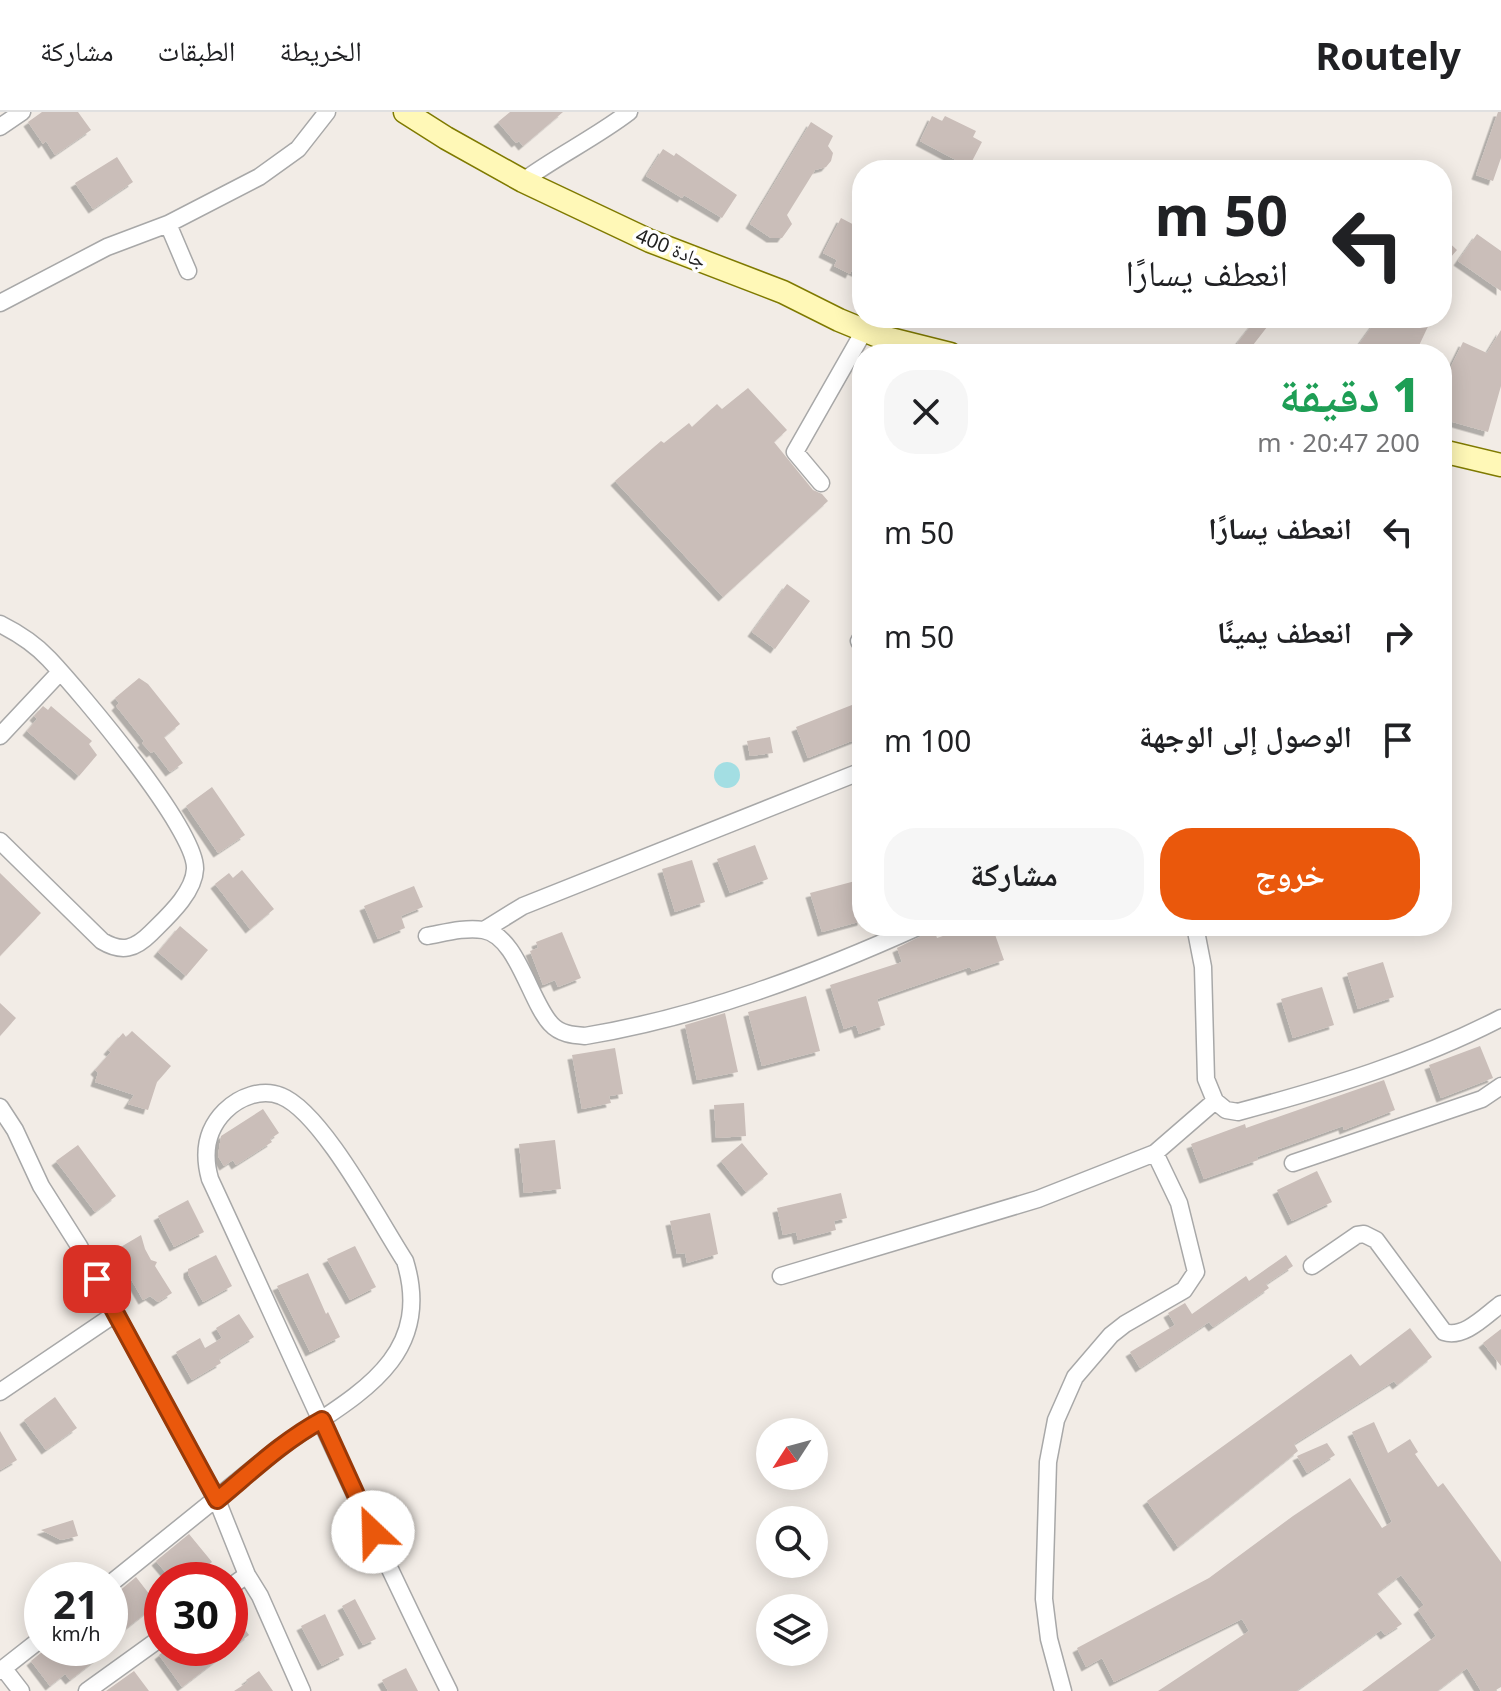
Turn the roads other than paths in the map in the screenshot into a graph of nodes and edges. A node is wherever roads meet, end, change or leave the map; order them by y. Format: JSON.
{"nodes":[{"id":1,"x":22,"y":112,"type":"edge"},
{"id":2,"x":327,"y":112,"type":"edge"},
{"id":3,"x":405,"y":112,"type":"edge"},
{"id":4,"x":629,"y":112,"type":"edge"},
{"id":5,"x":0,"y":127,"type":"edge"},
{"id":6,"x":523,"y":181,"type":"junction"},
{"id":7,"x":168,"y":224,"type":"junction"},
{"id":8,"x":188,"y":271,"type":"dead end"},
{"id":9,"x":0,"y":303,"type":"edge"},
{"id":10,"x":852,"y":325,"type":"edge"},
{"id":11,"x":858,"y":328,"type":"edge"},
{"id":12,"x":864,"y":331,"type":"junction"},
{"id":13,"x":857,"y":344,"type":"edge"},
{"id":14,"x":913,"y":344,"type":"edge"},
{"id":15,"x":852,"y":352,"type":"edge"},
{"id":16,"x":1452,"y":453,"type":"edge"},
{"id":17,"x":1501,"y":465,"type":"edge"},
{"id":18,"x":821,"y":483,"type":"dead end"},
{"id":19,"x":0,"y":624,"type":"edge"},
{"id":20,"x":60,"y":672,"type":"junction"},
{"id":21,"x":0,"y":736,"type":"edge"},
{"id":22,"x":852,"y":775,"type":"edge"},
{"id":23,"x":0,"y":841,"type":"edge"},
{"id":24,"x":484,"y":930,"type":"junction"},
{"id":25,"x":427,"y":936,"type":"dead end"},
{"id":26,"x":894,"y":936,"type":"edge"},
{"id":27,"x":1197,"y":936,"type":"edge"},
{"id":28,"x":1501,"y":1018,"type":"edge"},
{"id":29,"x":1501,"y":1086,"type":"edge"},
{"id":30,"x":1215,"y":1101,"type":"junction"},
{"id":31,"x":0,"y":1107,"type":"edge"},
{"id":32,"x":1155,"y":1153,"type":"junction"},
{"id":33,"x":1293,"y":1163,"type":"dead end"},
{"id":34,"x":1312,"y":1266,"type":"dead end"},
{"id":35,"x":781,"y":1276,"type":"dead end"},
{"id":36,"x":1501,"y":1304,"type":"edge"},
{"id":37,"x":115,"y":1314,"type":"junction"},
{"id":38,"x":0,"y":1392,"type":"edge"},
{"id":39,"x":322,"y":1420,"type":"junction"},
{"id":40,"x":217,"y":1500,"type":"junction"},
{"id":41,"x":242,"y":1562,"type":"edge"},
{"id":42,"x":128,"y":1570,"type":"edge"},
{"id":43,"x":248,"y":1577,"type":"edge"},
{"id":44,"x":144,"y":1650,"type":"edge"},
{"id":45,"x":24,"y":1652,"type":"edge"},
{"id":46,"x":2,"y":1670,"type":"edge"},
{"id":47,"x":21,"y":1691,"type":"edge"},
{"id":48,"x":87,"y":1691,"type":"edge"},
{"id":49,"x":302,"y":1691,"type":"edge"},
{"id":50,"x":449,"y":1691,"type":"edge"},
{"id":51,"x":1063,"y":1691,"type":"edge"}],
"edges":[{"from":1,"to":5,"type":"street"},
{"from":2,"to":7,"type":"street"},
{"from":3,"to":6,"type":"main road","name":"جادة 400"},
{"from":4,"to":6,"type":"street"},
{"from":6,"to":10,"type":"main road","name":"جادة 400"},
{"from":7,"to":8,"type":"street"},
{"from":7,"to":9,"type":"street"},
{"from":11,"to":12,"type":"main road","name":"جادة 400"},
{"from":12,"to":13,"type":"street"},
{"from":12,"to":14,"type":"main road","name":"جادة 400"},
{"from":15,"to":18,"type":"street"},
{"from":16,"to":17,"type":"main road"},
{"from":19,"to":20,"type":"street"},
{"from":20,"to":21,"type":"street"},
{"from":20,"to":23,"type":"street"},
{"from":22,"to":24,"type":"street"},
{"from":24,"to":25,"type":"street"},
{"from":24,"to":26,"type":"street"},
{"from":27,"to":30,"type":"street"},
{"from":28,"to":30,"type":"street"},
{"from":29,"to":33,"type":"street"},
{"from":30,"to":32,"type":"street"},
{"from":31,"to":37,"type":"street"},
{"from":32,"to":35,"type":"street"},
{"from":32,"to":51,"type":"street"},
{"from":34,"to":36,"type":"street"},
{"from":37,"to":38,"type":"street"},
{"from":37,"to":40,"type":"street"},
{"from":39,"to":39,"type":"street"},
{"from":39,"to":40,"type":"street"},
{"from":39,"to":50,"type":"street"},
{"from":40,"to":41,"type":"street"},
{"from":40,"to":42,"type":"street"},
{"from":43,"to":49,"type":"street"},
{"from":44,"to":48,"type":"street"},
{"from":45,"to":46,"type":"street"},
{"from":46,"to":47,"type":"street"}]}
